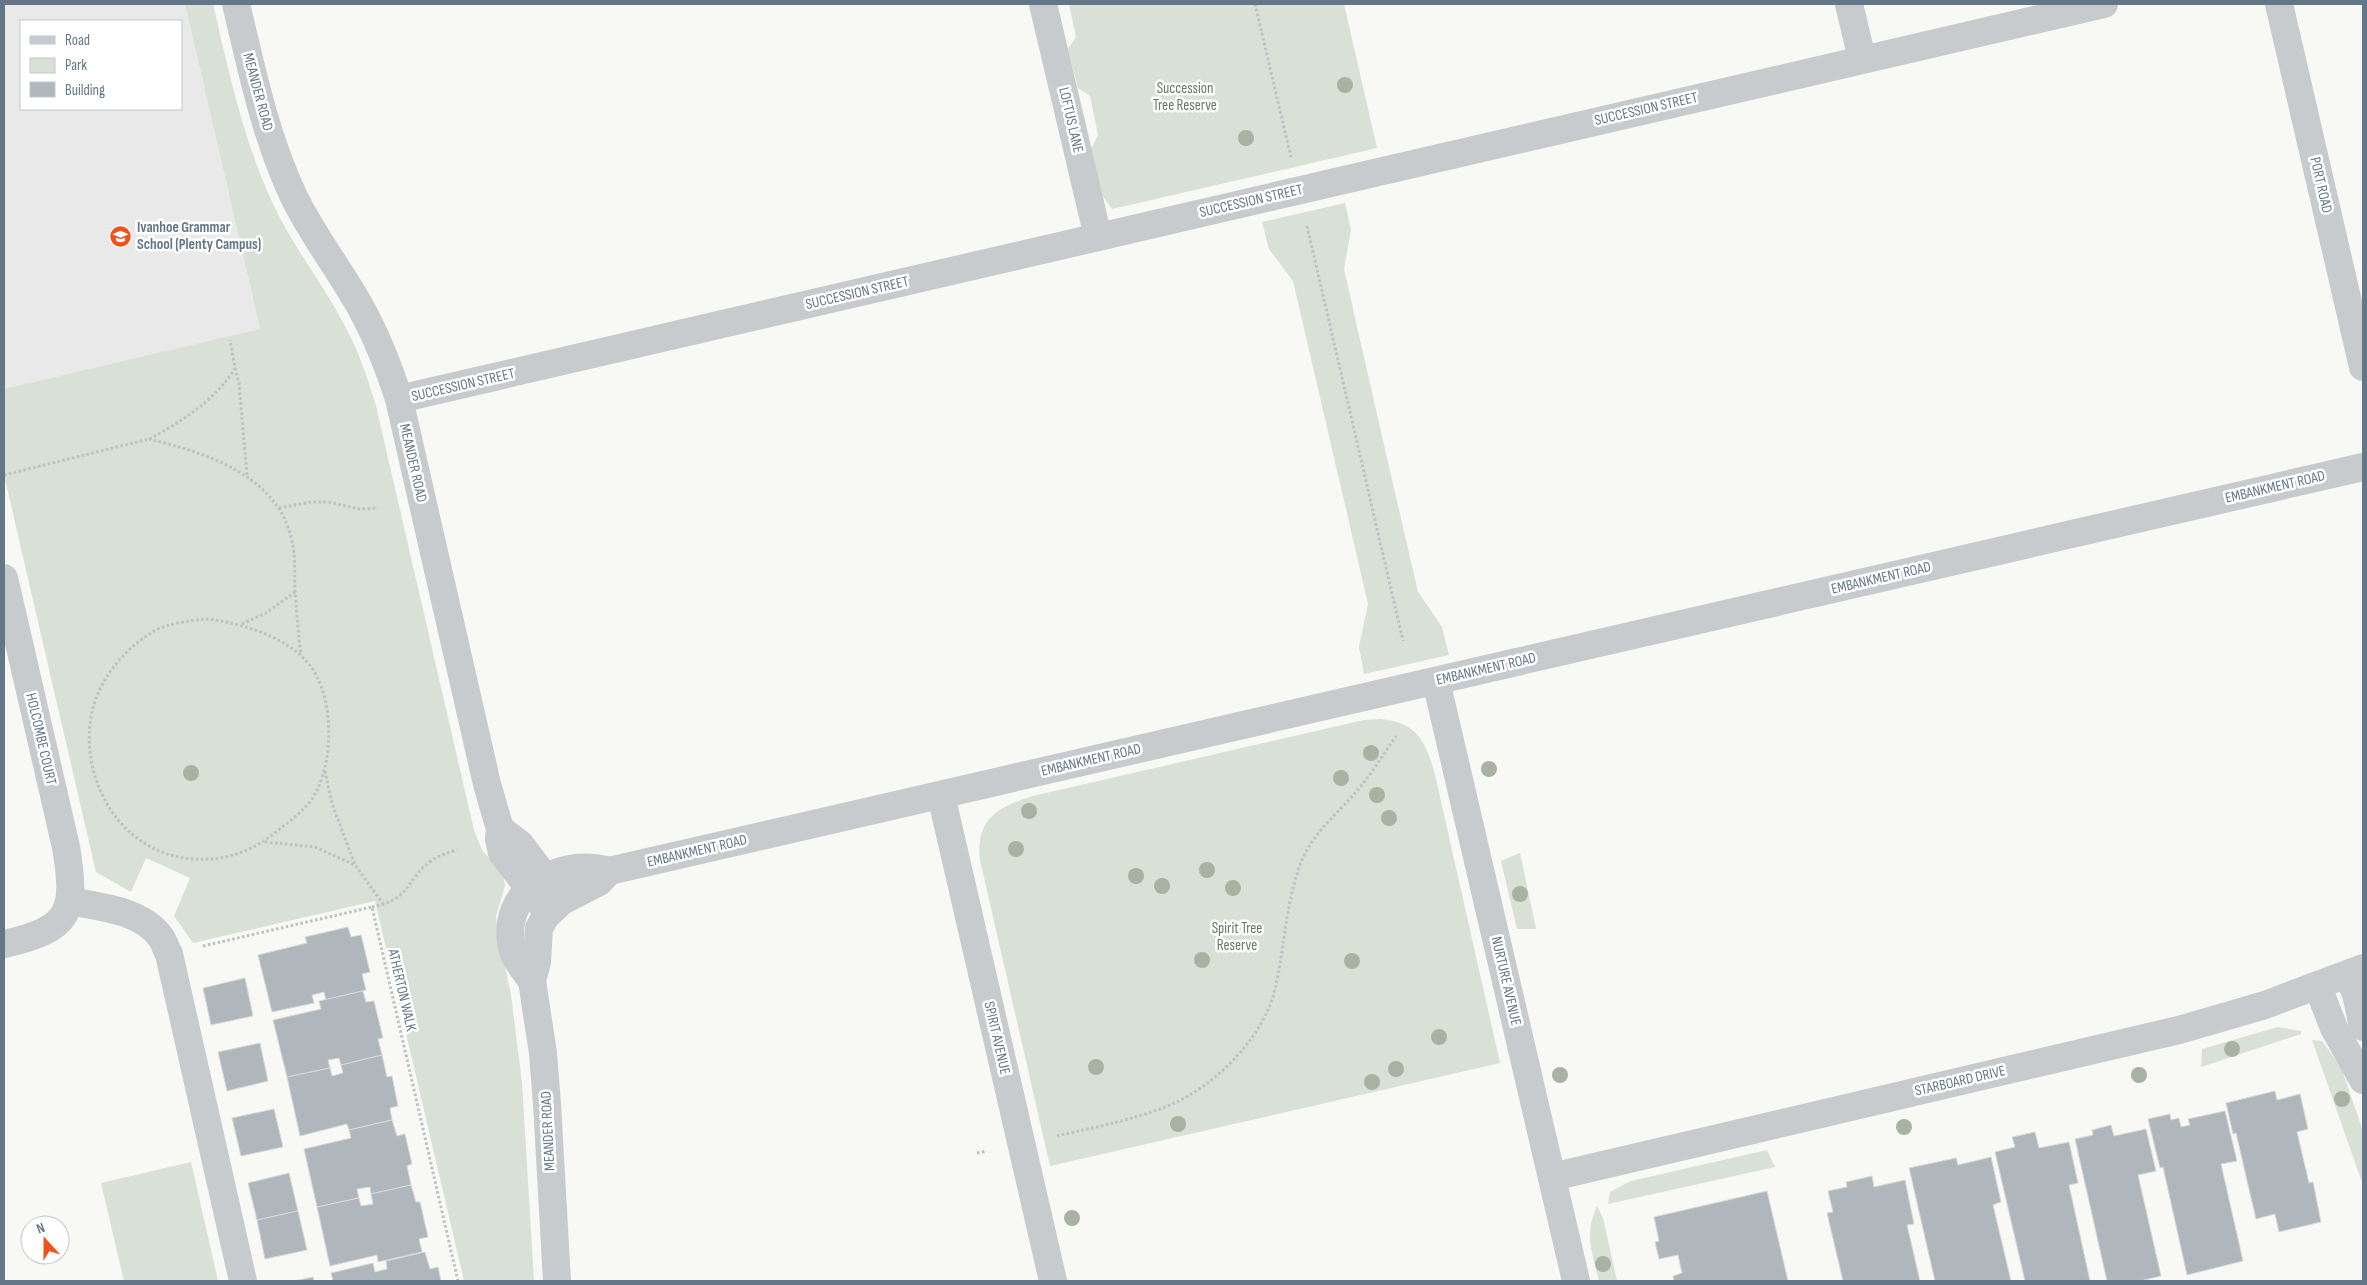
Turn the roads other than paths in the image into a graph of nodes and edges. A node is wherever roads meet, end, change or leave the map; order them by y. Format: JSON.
{"nodes":[{"id":1,"x":236,"y":4,"type":"edge"},
{"id":2,"x":1043,"y":4,"type":"edge"},
{"id":3,"x":1849,"y":4,"type":"edge"},
{"id":4,"x":2104,"y":4,"type":"edge"},
{"id":5,"x":2279,"y":4,"type":"edge"},
{"id":6,"x":1862,"y":59,"type":"junction"},
{"id":7,"x":1098,"y":237,"type":"junction"},
{"id":8,"x":2363,"y":367,"type":"edge"},
{"id":9,"x":399,"y":399,"type":"junction"},
{"id":10,"x":2363,"y":467,"type":"edge"},
{"id":11,"x":4,"y":578,"type":"edge"},
{"id":12,"x":1436,"y":681,"type":"junction"},
{"id":13,"x":941,"y":795,"type":"junction"},
{"id":14,"x":609,"y":871,"type":"junction"},
{"id":15,"x":538,"y":883,"type":"junction"},
{"id":16,"x":70,"y":900,"type":"junction"},
{"id":17,"x":555,"y":907,"type":"junction"},
{"id":18,"x":4,"y":944,"type":"edge"},
{"id":19,"x":2356,"y":972,"type":"edge"},
{"id":20,"x":532,"y":981,"type":"junction"},
{"id":21,"x":2318,"y":987,"type":"junction"},
{"id":22,"x":2363,"y":1027,"type":"edge"},
{"id":23,"x":2363,"y":1080,"type":"edge"},
{"id":24,"x":1552,"y":1177,"type":"junction"},
{"id":25,"x":243,"y":1281,"type":"edge"},
{"id":26,"x":557,"y":1281,"type":"edge"},
{"id":27,"x":1053,"y":1281,"type":"edge"},
{"id":28,"x":1576,"y":1281,"type":"edge"}],
"edges":[{"from":1,"to":9,"type":"street","name":"MEANDER ROAD"},
{"from":2,"to":7,"type":"street","name":"LOFTUS LANE"},
{"from":3,"to":6,"type":"street"},
{"from":4,"to":6,"type":"street","name":"SUCCESSION STREET"},
{"from":5,"to":8,"type":"street","name":"PORT ROAD"},
{"from":6,"to":7,"type":"street","name":"SUCCESSION STREET"},
{"from":7,"to":9,"type":"street","name":"SUCCESSION STREET"},
{"from":9,"to":15,"type":"street","name":"MEANDER ROAD"},
{"from":10,"to":12,"type":"street","name":"EMBANKMENT ROAD"},
{"from":11,"to":16,"type":"street","name":"HOLCOMBE COURT"},
{"from":12,"to":13,"type":"street","name":"EMBANKMENT ROAD"},
{"from":12,"to":24,"type":"street","name":"NURTURE AVENUE"},
{"from":13,"to":14,"type":"street","name":"EMBANKMENT ROAD"},
{"from":13,"to":27,"type":"street","name":"SPIRIT AVENUE"},
{"from":14,"to":15,"type":"street"},
{"from":14,"to":17,"type":"street"},
{"from":15,"to":17,"type":"street","name":"MEANDER ROAD"},
{"from":15,"to":20,"type":"street","name":"MEANDER ROAD"},
{"from":16,"to":18,"type":"street"},
{"from":16,"to":25,"type":"street"},
{"from":17,"to":20,"type":"street","name":"MEANDER ROAD"},
{"from":19,"to":21,"type":"street","name":"STARBOARD DRIVE"},
{"from":19,"to":22,"type":"street"},
{"from":20,"to":26,"type":"street","name":"MEANDER ROAD"},
{"from":21,"to":23,"type":"street"},
{"from":21,"to":24,"type":"street","name":"STARBOARD DRIVE"},
{"from":24,"to":28,"type":"street","name":"NURTURE AVENUE"}]}
